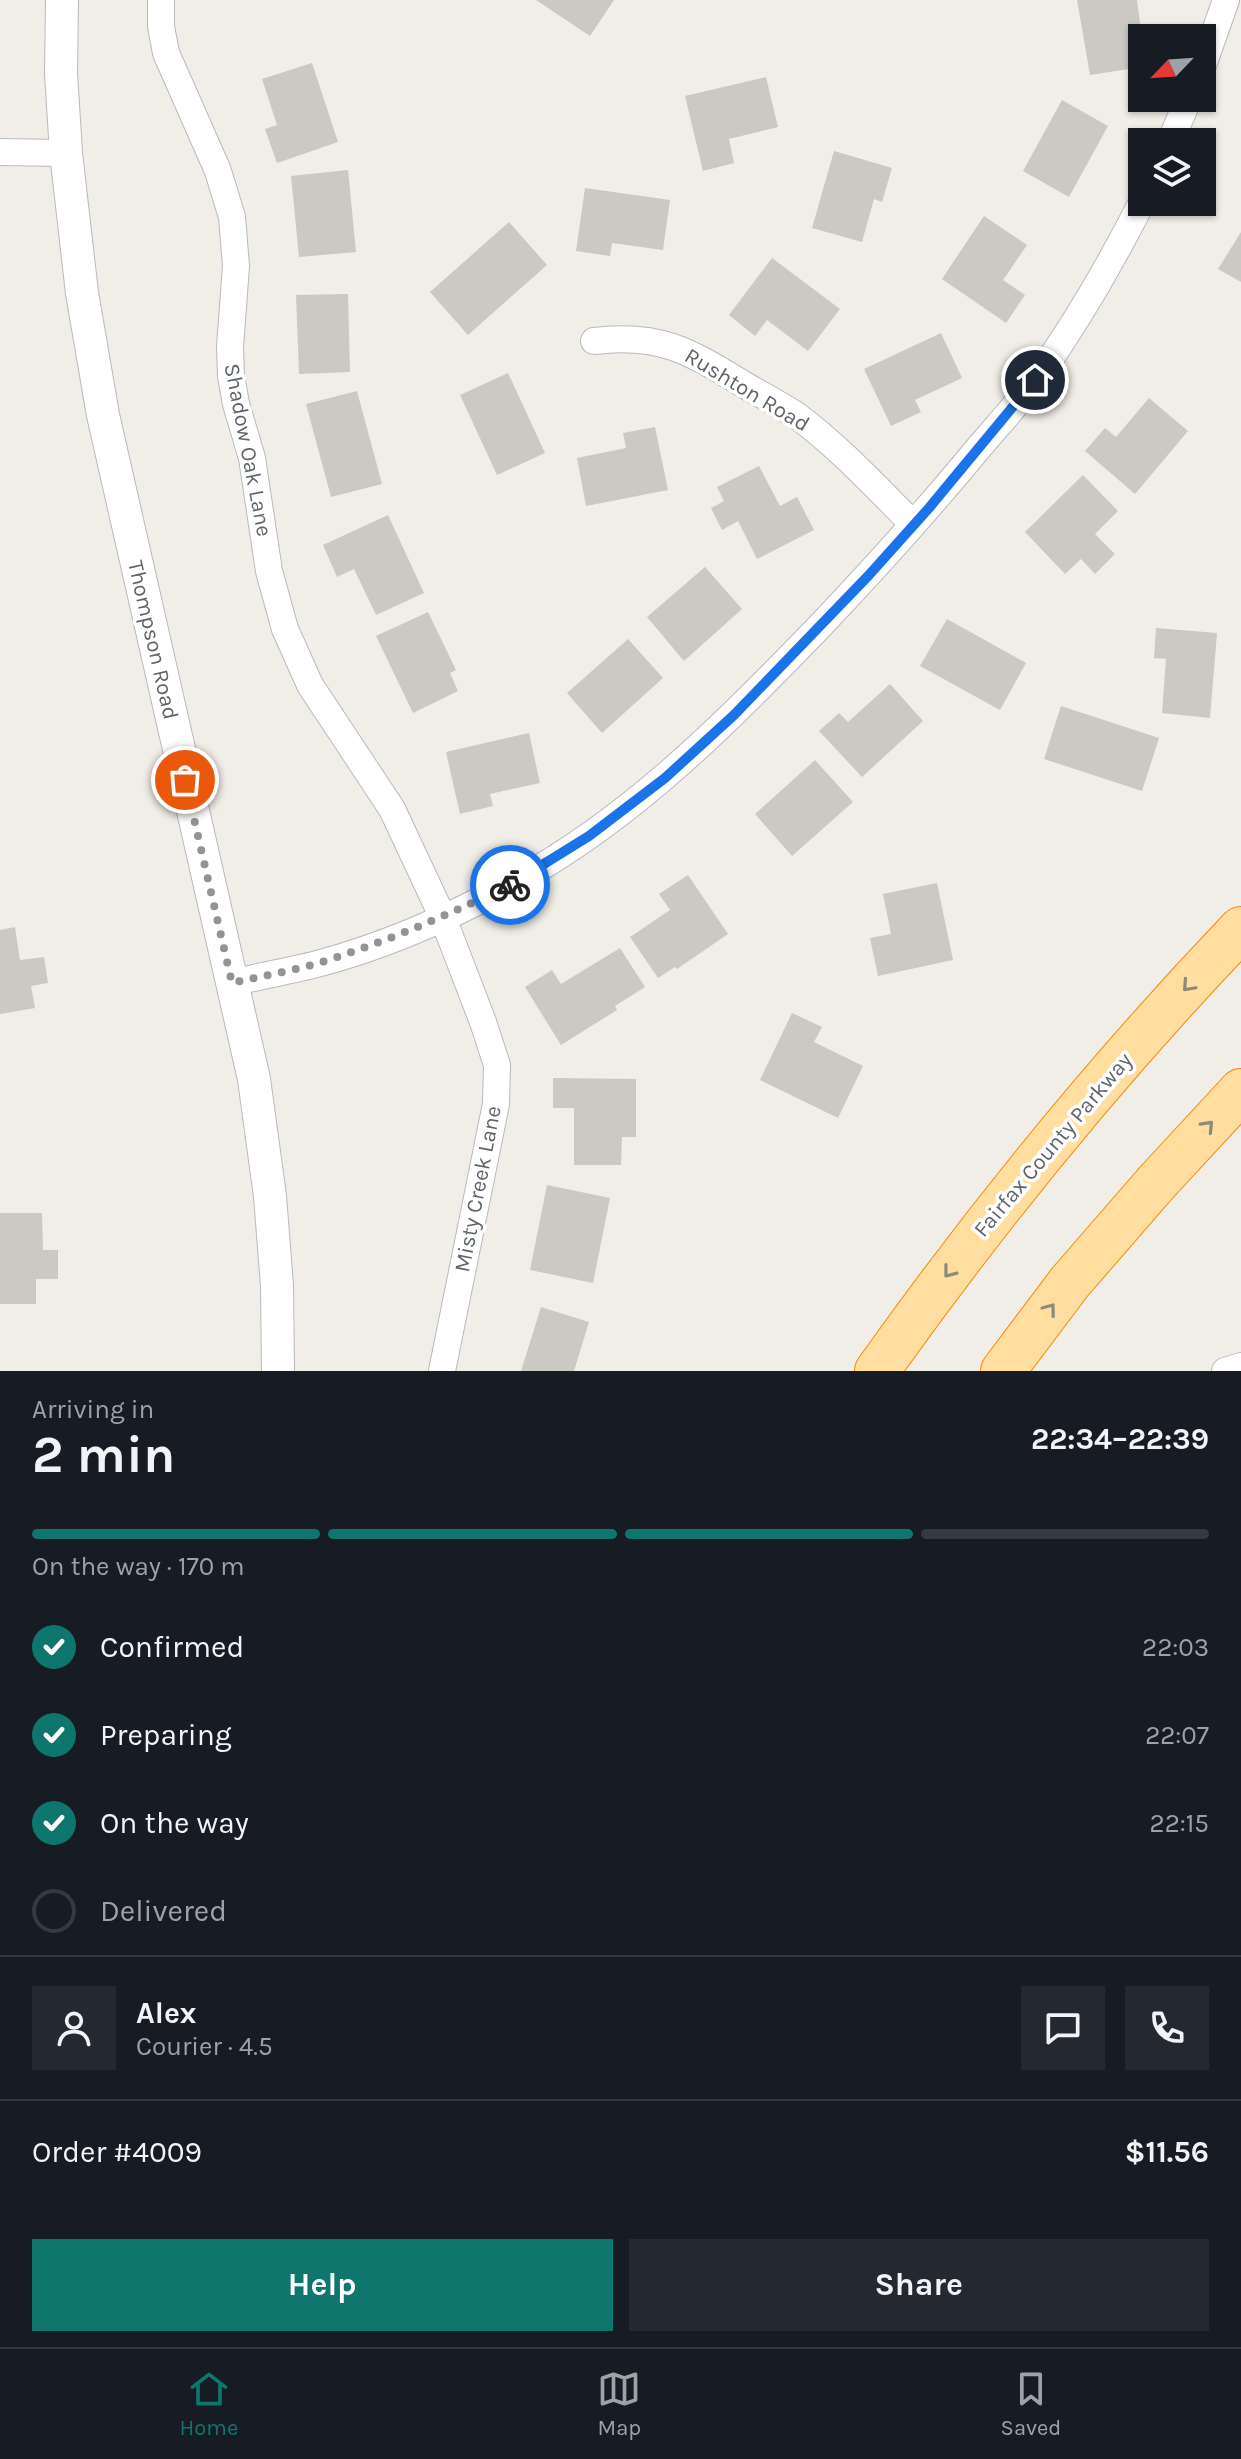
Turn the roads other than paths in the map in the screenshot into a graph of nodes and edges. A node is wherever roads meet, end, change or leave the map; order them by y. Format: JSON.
{"nodes":[{"id":1,"x":62,"y":0,"type":"edge"},
{"id":2,"x":161,"y":0,"type":"edge"},
{"id":3,"x":1226,"y":0,"type":"edge"},
{"id":4,"x":1216,"y":28,"type":"edge"},
{"id":5,"x":0,"y":152,"type":"edge"},
{"id":6,"x":66,"y":153,"type":"junction"},
{"id":7,"x":1135,"y":216,"type":"edge"},
{"id":8,"x":594,"y":341,"type":"dead end"},
{"id":9,"x":913,"y":524,"type":"junction"},
{"id":10,"x":443,"y":918,"type":"junction"},
{"id":11,"x":1241,"y":929,"type":"edge"},
{"id":12,"x":232,"y":983,"type":"junction"},
{"id":13,"x":1241,"y":1091,"type":"edge"},
{"id":14,"x":1241,"y":1366,"type":"edge"},
{"id":15,"x":278,"y":1371,"type":"edge"},
{"id":16,"x":442,"y":1371,"type":"edge"},
{"id":17,"x":877,"y":1371,"type":"edge"},
{"id":18,"x":1003,"y":1371,"type":"edge"},
{"id":19,"x":1225,"y":1371,"type":"edge"}],
"edges":[{"from":1,"to":6,"type":"street","name":"Thompson Road"},
{"from":2,"to":10,"type":"street","name":"Shadow Oak Lane"},
{"from":3,"to":4,"type":"street"},
{"from":5,"to":6,"type":"street"},
{"from":6,"to":12,"type":"street","name":"Thompson Road"},
{"from":7,"to":9,"type":"street"},
{"from":8,"to":9,"type":"street","name":"Rushton Road"},
{"from":9,"to":10,"type":"street"},
{"from":10,"to":12,"type":"street"},
{"from":10,"to":16,"type":"street","name":"Misty Creek Lane"},
{"from":11,"to":17,"type":"highway","name":"Fairfax County Parkway","one_way":true},
{"from":12,"to":15,"type":"street","name":"Thompson Road"},
{"from":18,"to":13,"type":"highway","one_way":true},
{"from":14,"to":19,"type":"street"}]}
